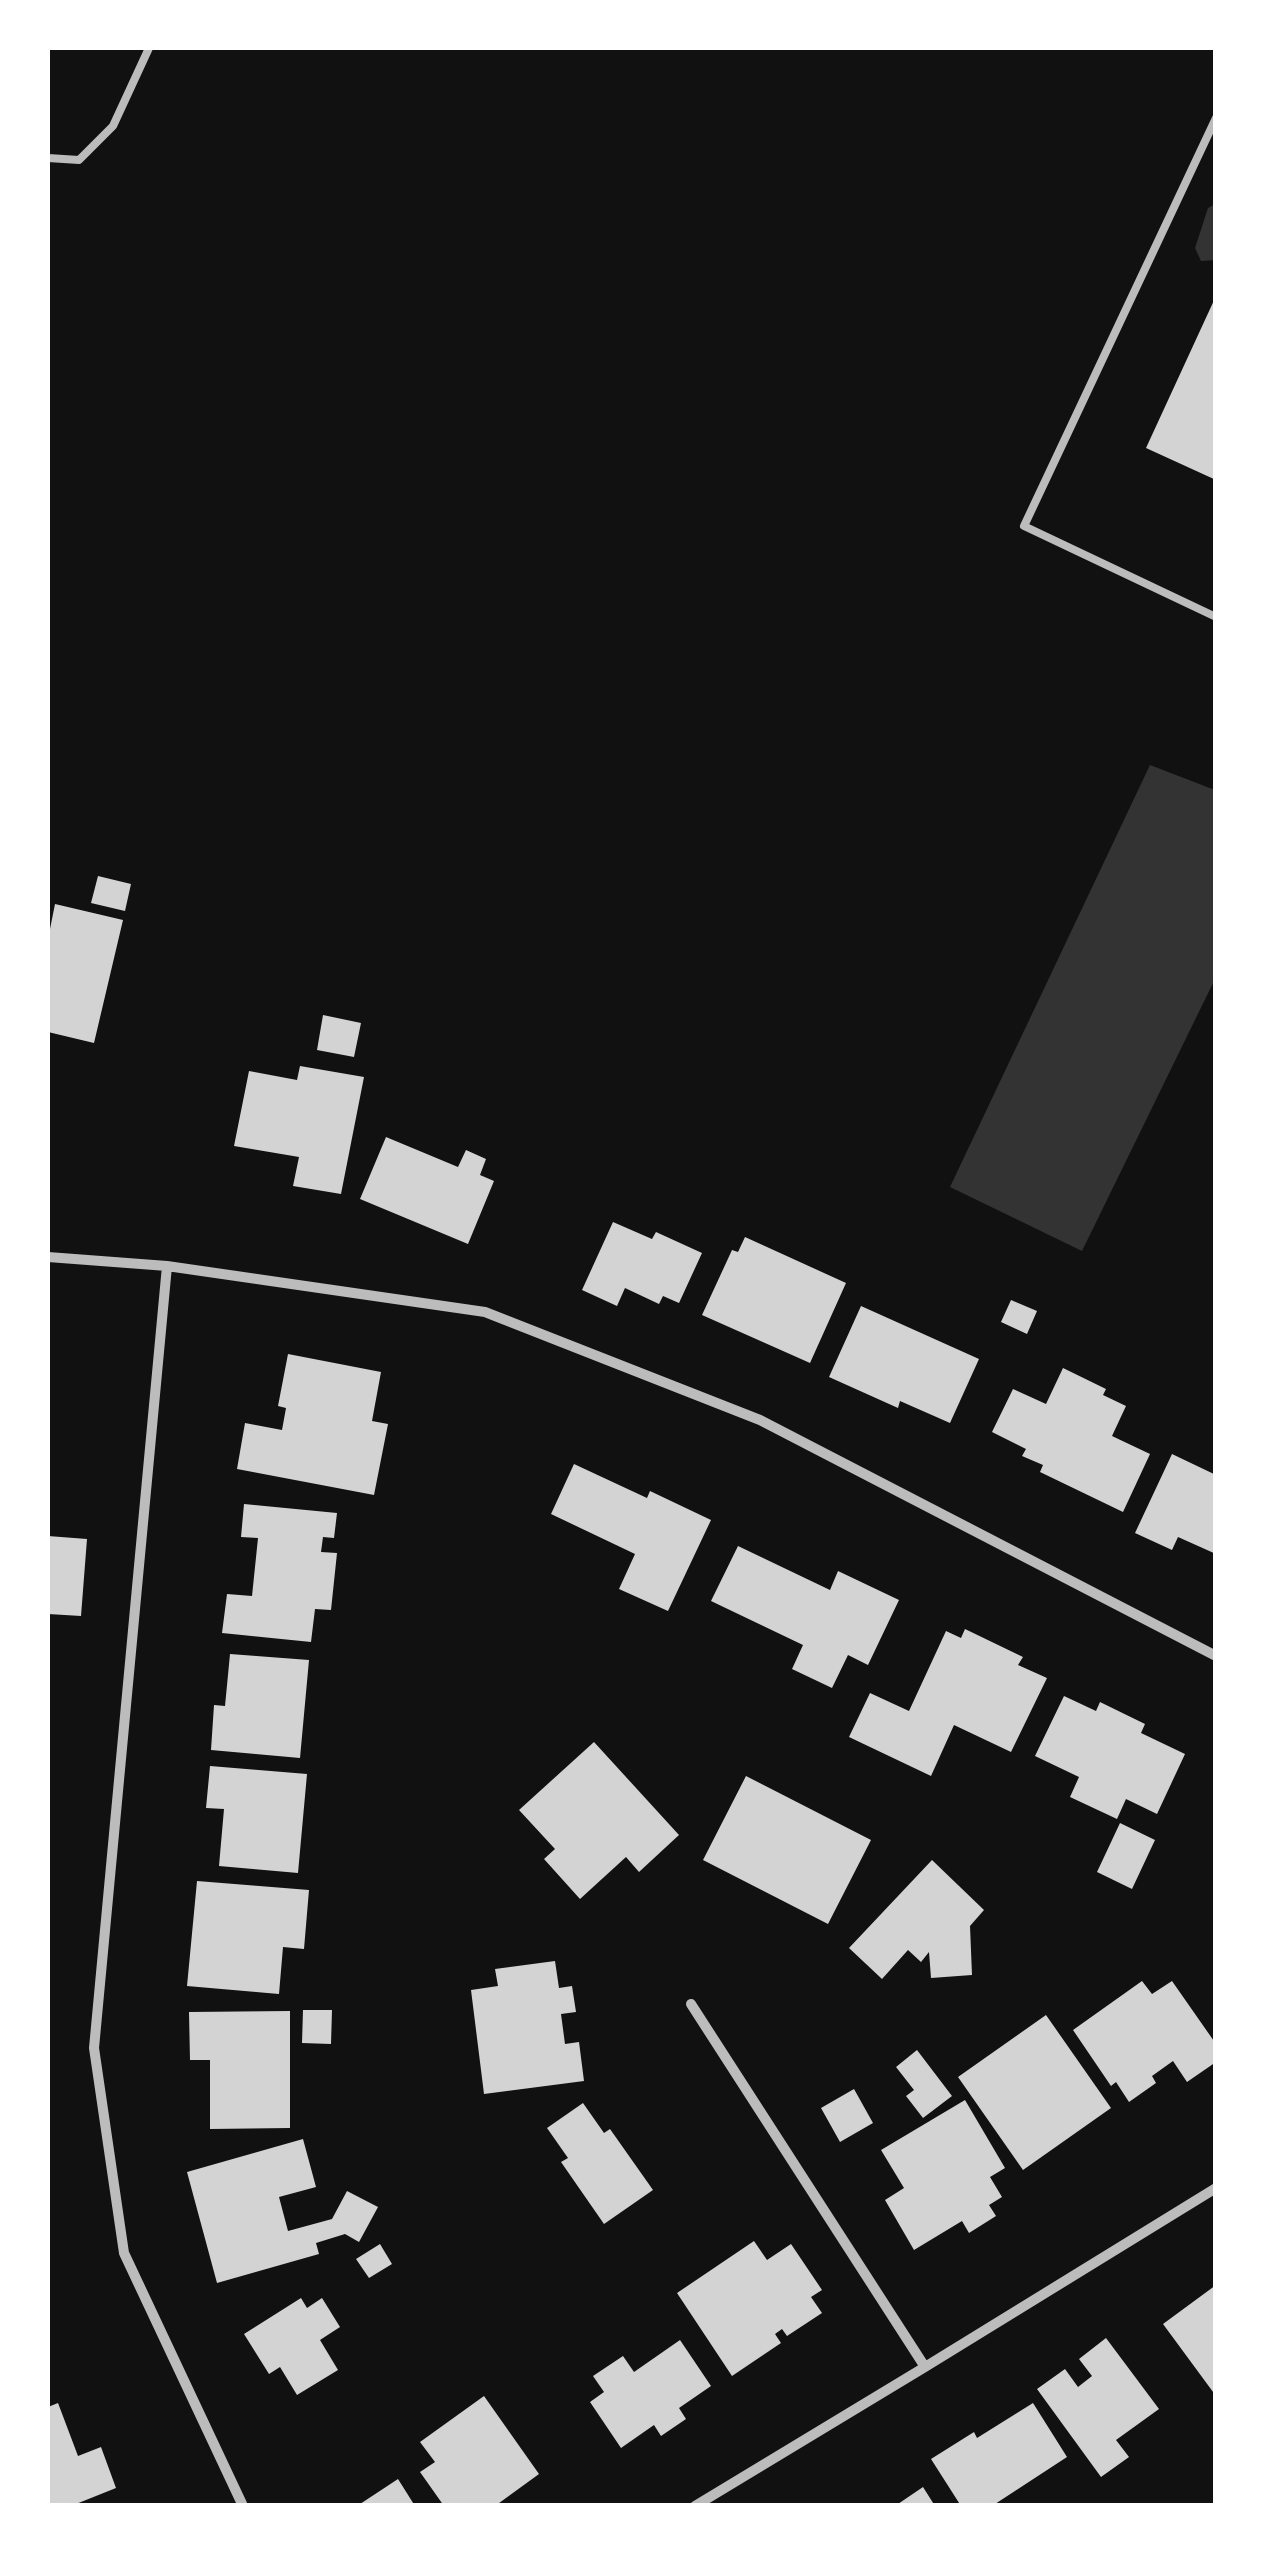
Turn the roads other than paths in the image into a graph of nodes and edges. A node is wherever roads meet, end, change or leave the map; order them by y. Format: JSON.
{"nodes":[{"id":1,"x":149,"y":48,"type":"edge"},
{"id":2,"x":1216,"y":118,"type":"edge"},
{"id":3,"x":48,"y":158,"type":"edge"},
{"id":4,"x":1216,"y":616,"type":"edge"},
{"id":5,"x":48,"y":1256,"type":"edge"},
{"id":6,"x":167,"y":1266,"type":"junction"},
{"id":7,"x":1216,"y":1656,"type":"edge"},
{"id":8,"x":691,"y":2004,"type":"dead end"},
{"id":9,"x":1216,"y":2188,"type":"edge"},
{"id":10,"x":925,"y":2368,"type":"junction"},
{"id":11,"x":242,"y":2506,"type":"edge"},
{"id":12,"x":695,"y":2506,"type":"edge"}],
"edges":[{"from":1,"to":3,"type":"lane"},
{"from":2,"to":4,"type":"lane"},
{"from":5,"to":6,"type":"street"},
{"from":6,"to":7,"type":"street"},
{"from":6,"to":11,"type":"street"},
{"from":8,"to":10,"type":"street"},
{"from":9,"to":10,"type":"street"},
{"from":10,"to":12,"type":"street"}]}
